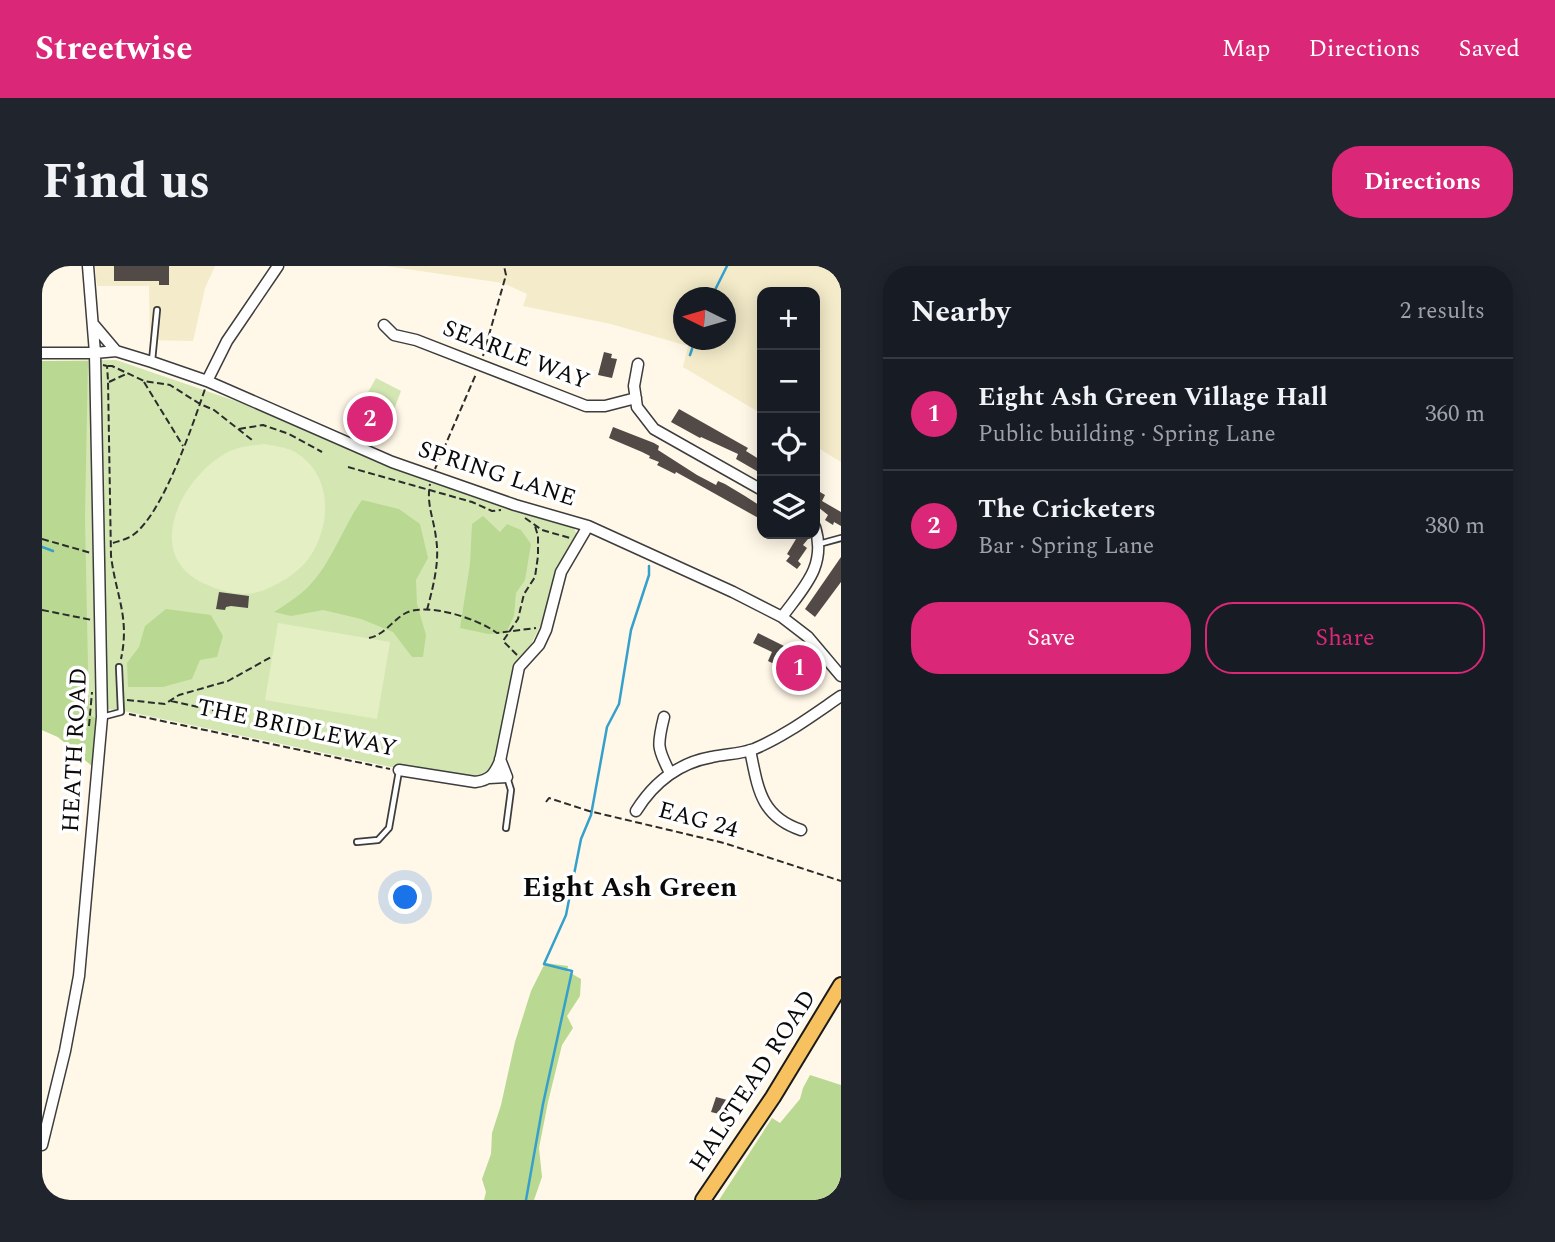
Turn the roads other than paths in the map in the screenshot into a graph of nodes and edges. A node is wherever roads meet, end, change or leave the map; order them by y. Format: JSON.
{"nodes":[{"id":1,"x":88,"y":266,"type":"edge"},
{"id":2,"x":278,"y":266,"type":"edge"},
{"id":3,"x":157,"y":310,"type":"dead end"},
{"id":4,"x":93,"y":324,"type":"junction"},
{"id":5,"x":384,"y":325,"type":"dead end"},
{"id":6,"x":116,"y":351,"type":"junction"},
{"id":7,"x":42,"y":353,"type":"edge"},
{"id":8,"x":95,"y":358,"type":"junction"},
{"id":9,"x":152,"y":362,"type":"junction"},
{"id":10,"x":638,"y":364,"type":"dead end"},
{"id":11,"x":207,"y":381,"type":"junction"},
{"id":12,"x":636,"y":398,"type":"junction"},
{"id":13,"x":757,"y":487,"type":"edge"},
{"id":14,"x":588,"y":526,"type":"junction"},
{"id":15,"x":841,"y":538,"type":"edge"},
{"id":16,"x":819,"y":539,"type":"edge"},
{"id":17,"x":820,"y":544,"type":"junction"},
{"id":18,"x":782,"y":617,"type":"junction"},
{"id":19,"x":119,"y":667,"type":"road end"},
{"id":20,"x":841,"y":676,"type":"edge"},
{"id":21,"x":841,"y":696,"type":"edge"},
{"id":22,"x":102,"y":717,"type":"junction"},
{"id":23,"x":664,"y":718,"type":"dead end"},
{"id":24,"x":750,"y":750,"type":"junction"},
{"id":25,"x":500,"y":758,"type":"junction"},
{"id":26,"x":399,"y":771,"type":"joint"},
{"id":27,"x":670,"y":773,"type":"junction"},
{"id":28,"x":507,"y":777,"type":"junction"},
{"id":29,"x":487,"y":779,"type":"junction"},
{"id":30,"x":636,"y":811,"type":"dead end"},
{"id":31,"x":506,"y":828,"type":"dead end"},
{"id":32,"x":801,"y":830,"type":"dead end"},
{"id":33,"x":357,"y":842,"type":"dead end"},
{"id":34,"x":841,"y":985,"type":"edge"},
{"id":35,"x":42,"y":1145,"type":"edge"},
{"id":36,"x":703,"y":1200,"type":"edge"}],
"edges":[{"from":1,"to":4,"type":"street","name":"HEATH ROAD"},
{"from":2,"to":11,"type":"street"},
{"from":3,"to":9,"type":"lane"},
{"from":4,"to":6,"type":"street"},
{"from":4,"to":8,"type":"street","name":"HEATH ROAD"},
{"from":5,"to":12,"type":"street","name":"SEARLE WAY"},
{"from":6,"to":8,"type":"street","name":"SPRING LANE"},
{"from":6,"to":9,"type":"street","name":"SPRING LANE"},
{"from":7,"to":8,"type":"street","name":"SPRING LANE"},
{"from":8,"to":22,"type":"street","name":"HEATH ROAD"},
{"from":9,"to":11,"type":"street","name":"SPRING LANE"},
{"from":10,"to":12,"type":"street"},
{"from":11,"to":14,"type":"street","name":"SPRING LANE"},
{"from":12,"to":13,"type":"street"},
{"from":14,"to":18,"type":"street","name":"SPRING LANE"},
{"from":14,"to":25,"type":"street"},
{"from":15,"to":17,"type":"lane"},
{"from":16,"to":17,"type":"street"},
{"from":17,"to":18,"type":"street"},
{"from":18,"to":20,"type":"street","name":"SPRING LANE"},
{"from":19,"to":22,"type":"lane"},
{"from":21,"to":24,"type":"street"},
{"from":22,"to":35,"type":"street","name":"HEATH ROAD"},
{"from":23,"to":27,"type":"street"},
{"from":24,"to":27,"type":"street"},
{"from":24,"to":32,"type":"street"},
{"from":25,"to":28,"type":"street"},
{"from":25,"to":29,"type":"street"},
{"from":26,"to":29,"type":"street","name":"THE BRIDLEWAY"},
{"from":26,"to":33,"type":"lane"},
{"from":27,"to":30,"type":"street"},
{"from":28,"to":29,"type":"street","name":"THE BRIDLEWAY"},
{"from":28,"to":31,"type":"lane"},
{"from":34,"to":36,"type":"main road","name":"HALSTEAD ROAD"}]}
